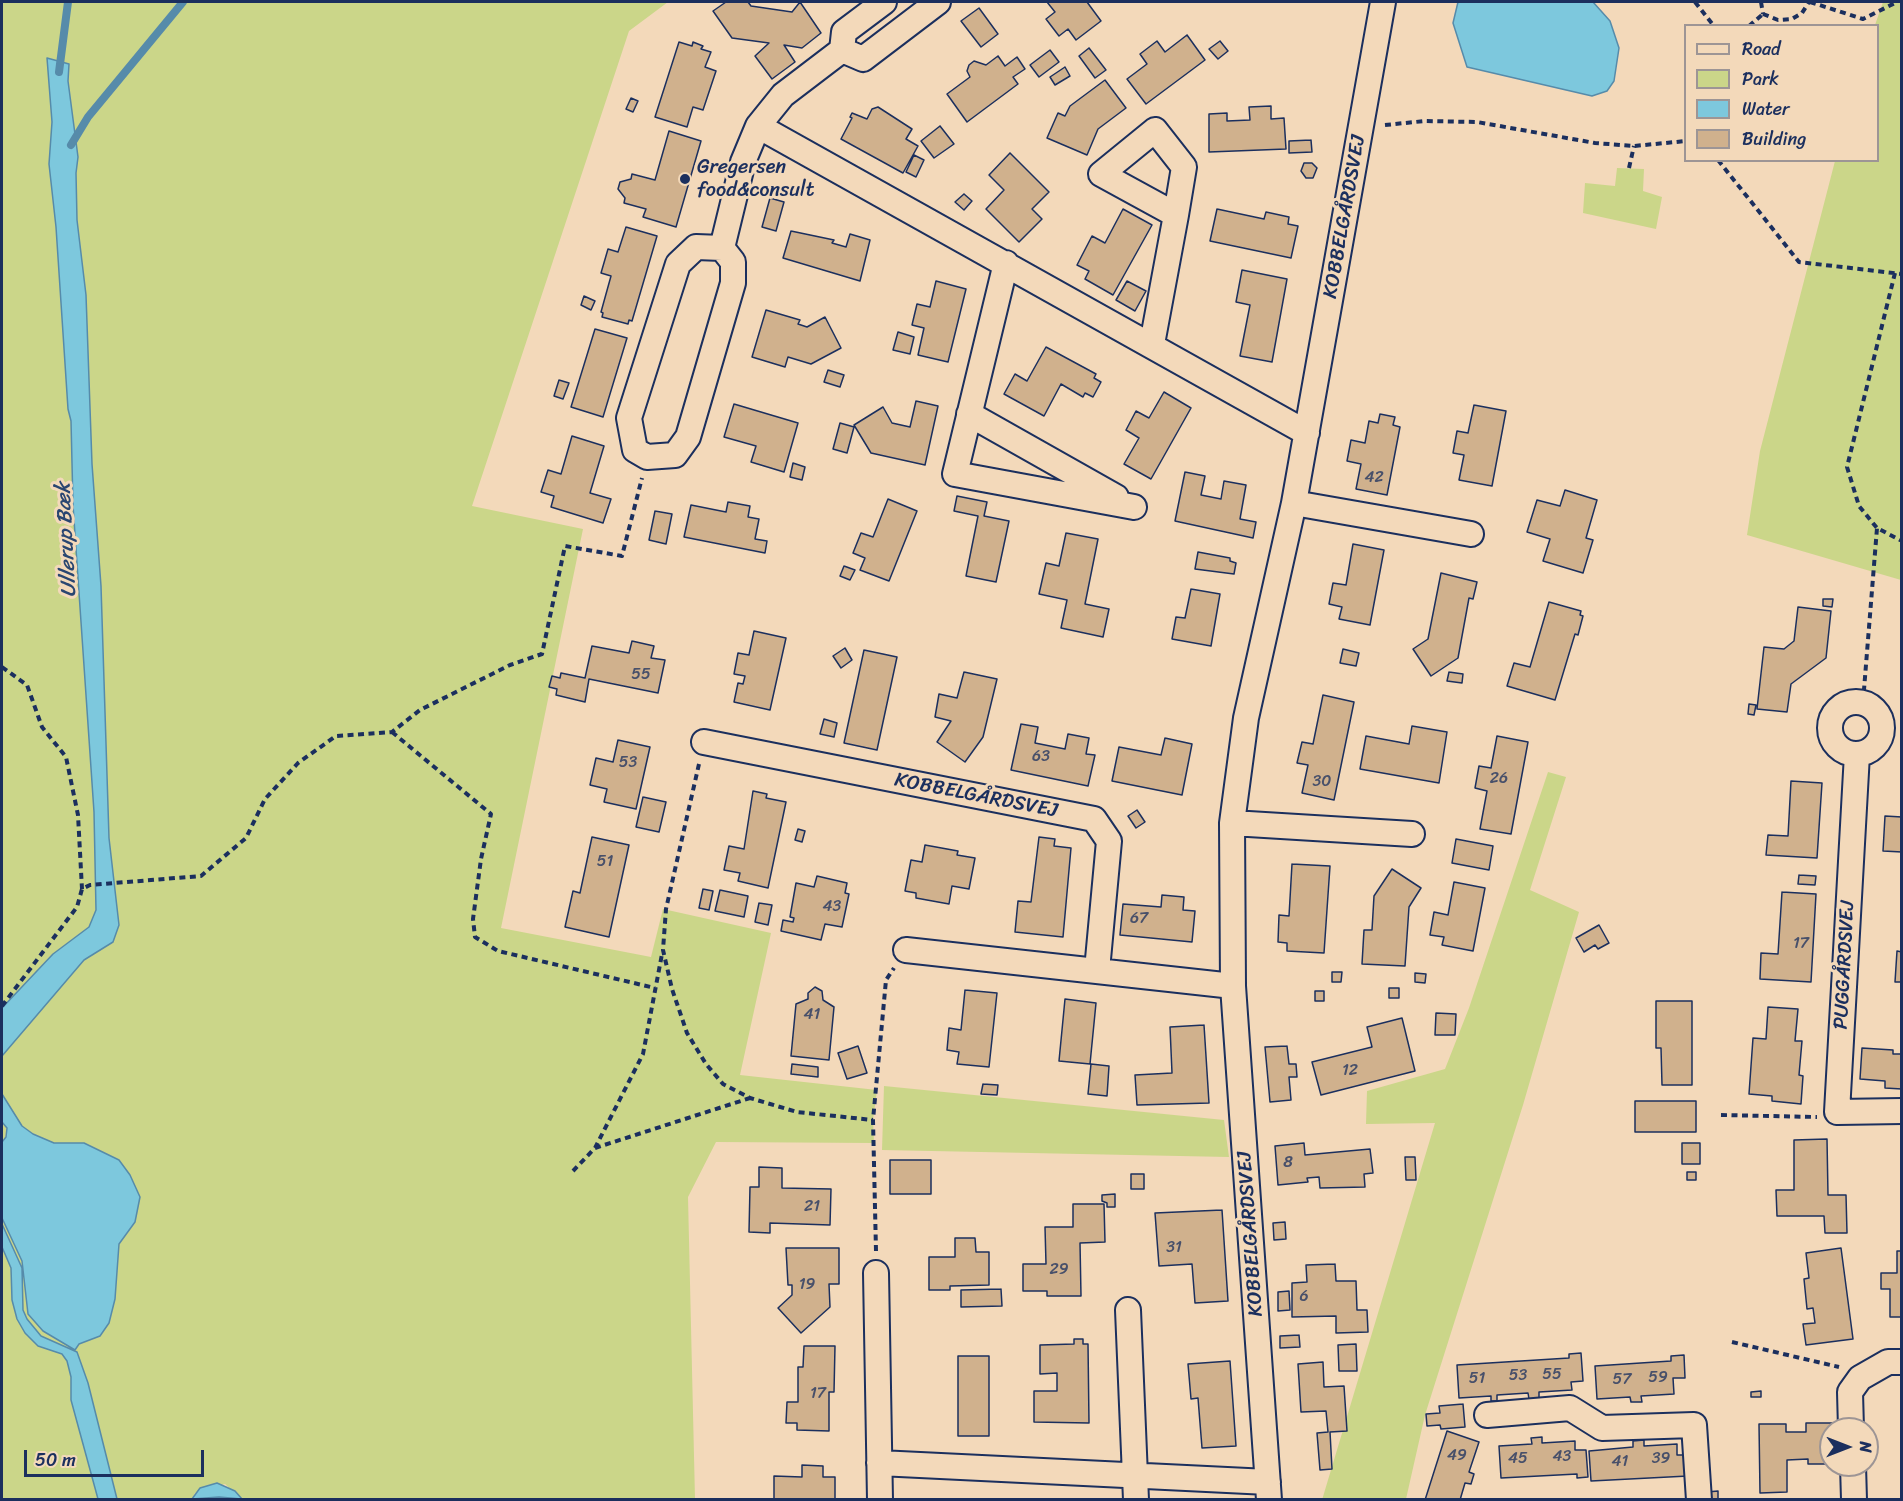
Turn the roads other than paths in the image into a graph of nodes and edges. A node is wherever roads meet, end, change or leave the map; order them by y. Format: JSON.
{"nodes":[{"id":1,"x":884,"y":2,"type":"edge"},
{"id":2,"x":938,"y":2,"type":"edge"},
{"id":3,"x":1383,"y":2,"type":"edge"},
{"id":4,"x":842,"y":50,"type":"junction"},
{"id":5,"x":758,"y":126,"type":"junction"},
{"id":6,"x":1176,"y":214,"type":"dead end"},
{"id":7,"x":722,"y":248,"type":"junction"},
{"id":8,"x":1006,"y":263,"type":"junction"},
{"id":9,"x":1152,"y":344,"type":"junction"},
{"id":10,"x":969,"y":414,"type":"junction"},
{"id":11,"x":1307,"y":433,"type":"junction"},
{"id":12,"x":1294,"y":503,"type":"junction"},
{"id":13,"x":1471,"y":534,"type":"dead end"},
{"id":14,"x":704,"y":742,"type":"road end"},
{"id":15,"x":1857,"y":754,"type":"junction"},
{"id":16,"x":1232,"y":823,"type":"junction"},
{"id":17,"x":1412,"y":834,"type":"dead end"},
{"id":18,"x":906,"y":950,"type":"road end"},
{"id":19,"x":1097,"y":970,"type":"junction"},
{"id":20,"x":1233,"y":986,"type":"junction"},
{"id":21,"x":1902,"y":1111,"type":"edge"},
{"id":22,"x":876,"y":1273,"type":"road end"},
{"id":23,"x":1128,"y":1310,"type":"dead end"},
{"id":24,"x":1902,"y":1362,"type":"edge"},
{"id":25,"x":1487,"y":1415,"type":"dead end"},
{"id":26,"x":1851,"y":1417,"type":"edge"},
{"id":27,"x":879,"y":1463,"type":"junction"},
{"id":28,"x":1137,"y":1474,"type":"junction"},
{"id":29,"x":1853,"y":1477,"type":"edge"},
{"id":30,"x":1269,"y":1491,"type":"edge"},
{"id":31,"x":880,"y":1500,"type":"edge"},
{"id":32,"x":1136,"y":1500,"type":"edge"},
{"id":33,"x":1699,"y":1500,"type":"edge"},
{"id":34,"x":1854,"y":1500,"type":"edge"}],
"edges":[{"from":1,"to":4,"type":"street"},
{"from":2,"to":4,"type":"street"},
{"from":3,"to":11,"type":"street","name":"KOBBELGÅRDSVEJ"},
{"from":4,"to":5,"type":"street"},
{"from":5,"to":7,"type":"street"},
{"from":5,"to":8,"type":"street"},
{"from":6,"to":9,"type":"street"},
{"from":7,"to":7,"type":"street"},
{"from":8,"to":9,"type":"street"},
{"from":8,"to":10,"type":"street"},
{"from":9,"to":11,"type":"street"},
{"from":10,"to":10,"type":"street"},
{"from":11,"to":12,"type":"street","name":"KOBBELGÅRDSVEJ"},
{"from":12,"to":13,"type":"street"},
{"from":12,"to":16,"type":"street","name":"KOBBELGÅRDSVEJ"},
{"from":14,"to":19,"type":"street","name":"KOBBELGÅRDSVEJ"},
{"from":15,"to":15,"type":"street"},
{"from":15,"to":21,"type":"street","name":"PUGGÅRDSVEJ"},
{"from":16,"to":17,"type":"street"},
{"from":16,"to":20,"type":"street","name":"KOBBELGÅRDSVEJ"},
{"from":18,"to":19,"type":"street"},
{"from":19,"to":20,"type":"street"},
{"from":20,"to":30,"type":"street","name":"KOBBELGÅRDSVEJ"},
{"from":22,"to":27,"type":"street"},
{"from":23,"to":28,"type":"street"},
{"from":24,"to":26,"type":"street"},
{"from":25,"to":33,"type":"street"},
{"from":27,"to":28,"type":"street","name":"KOBBELGÅRDSVEJ"},
{"from":27,"to":31,"type":"street"},
{"from":28,"to":30,"type":"street","name":"KOBBELGÅRDSVEJ"},
{"from":28,"to":32,"type":"street"},
{"from":29,"to":34,"type":"street"}]}
